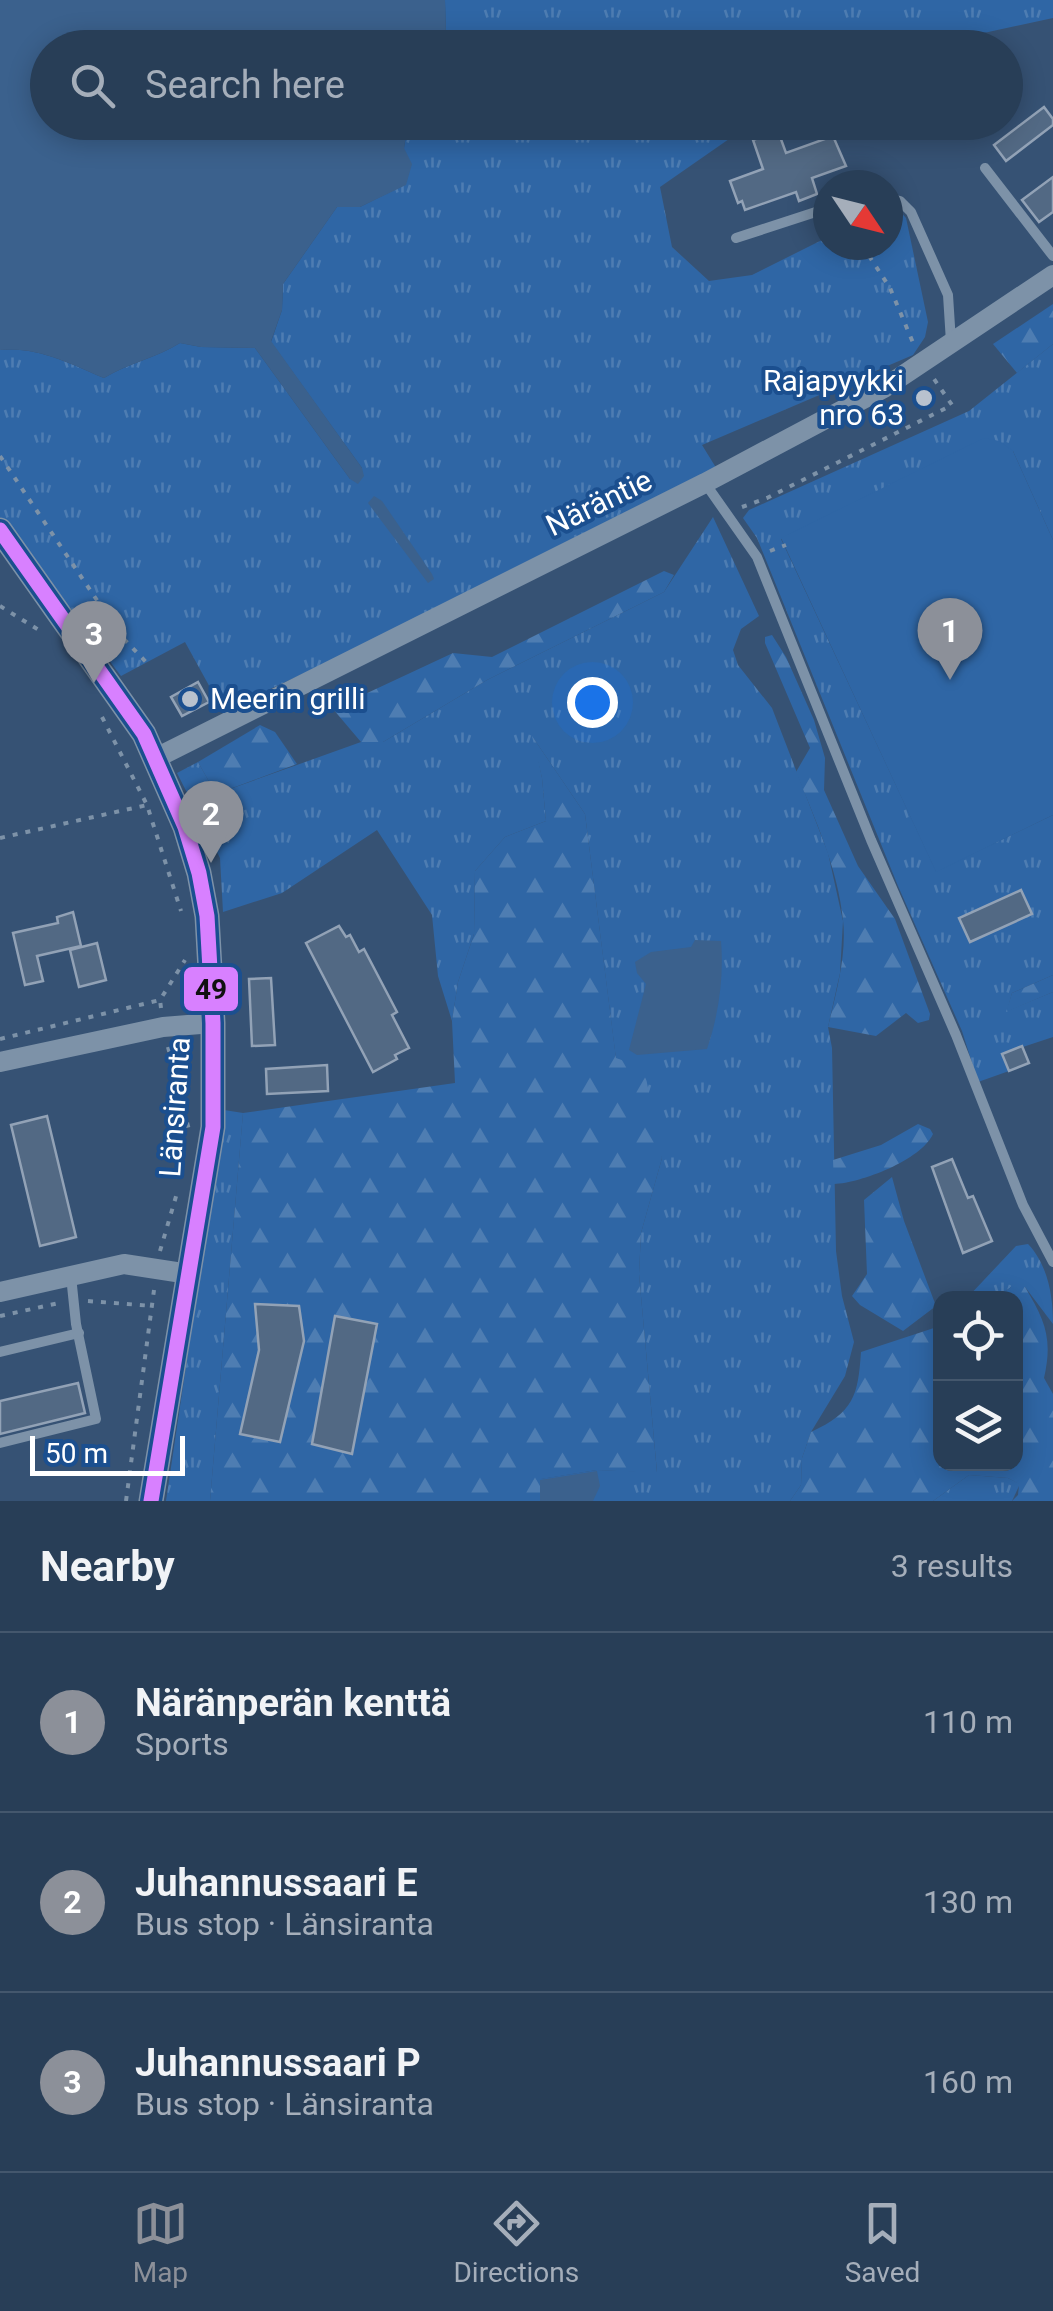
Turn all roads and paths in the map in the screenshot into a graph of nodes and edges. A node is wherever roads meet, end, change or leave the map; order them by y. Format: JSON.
{"nodes":[{"id":1,"x":985,"y":168,"type":"dead end"},
{"id":2,"x":903,"y":204,"type":"edge"},
{"id":3,"x":813,"y":213,"type":"edge"},
{"id":4,"x":736,"y":238,"type":"dead end"},
{"id":5,"x":1053,"y":256,"type":"edge"},
{"id":6,"x":872,"y":260,"type":"edge"},
{"id":7,"x":1053,"y":274,"type":"edge"},
{"id":8,"x":951,"y":343,"type":"junction"},
{"id":9,"x":922,"y":362,"type":"junction"},
{"id":10,"x":0,"y":456,"type":"edge"},
{"id":11,"x":705,"y":483,"type":"junction"},
{"id":12,"x":724,"y":513,"type":"junction"},
{"id":13,"x":4,"y":542,"type":"edge"},
{"id":14,"x":146,"y":662,"type":"dead end"},
{"id":15,"x":156,"y":758,"type":"junction"},
{"id":16,"x":147,"y":805,"type":"dead end"},
{"id":17,"x":0,"y":838,"type":"edge"},
{"id":18,"x":160,"y":1000,"type":"dead end"},
{"id":19,"x":213,"y":1024,"type":"junction"},
{"id":20,"x":0,"y":1039,"type":"edge"},
{"id":21,"x":0,"y":1062,"type":"edge"},
{"id":22,"x":1053,"y":1262,"type":"edge"},
{"id":23,"x":188,"y":1274,"type":"junction"},
{"id":24,"x":70,"y":1276,"type":"junction"},
{"id":25,"x":0,"y":1292,"type":"edge"},
{"id":26,"x":78,"y":1333,"type":"junction"},
{"id":27,"x":0,"y":1352,"type":"edge"},
{"id":28,"x":0,"y":1444,"type":"edge"},
{"id":29,"x":151,"y":1501,"type":"edge"}],
"edges":[{"from":1,"to":5,"type":"lane"},
{"from":2,"to":8,"type":"lane"},
{"from":3,"to":4,"type":"lane"},
{"from":6,"to":9,"type":"path"},
{"from":7,"to":8,"type":"street","name":"Näräntie"},
{"from":8,"to":9,"type":"street","name":"Näräntie"},
{"from":9,"to":11,"type":"street","name":"Näräntie"},
{"from":9,"to":12,"type":"path"},
{"from":10,"to":14,"type":"path"},
{"from":11,"to":12,"type":"lane"},
{"from":11,"to":15,"type":"street","name":"Näräntie"},
{"from":12,"to":22,"type":"lane"},
{"from":13,"to":15,"type":"street","name":"Länsiranta"},
{"from":15,"to":19,"type":"street","name":"Länsiranta"},
{"from":16,"to":17,"type":"path"},
{"from":18,"to":20,"type":"path"},
{"from":19,"to":21,"type":"street"},
{"from":19,"to":23,"type":"street","name":"Länsiranta"},
{"from":23,"to":24,"type":"street"},
{"from":23,"to":29,"type":"street","name":"Länsiranta"},
{"from":24,"to":25,"type":"street"},
{"from":24,"to":26,"type":"lane"},
{"from":26,"to":27,"type":"lane"},
{"from":26,"to":28,"type":"lane"}]}
